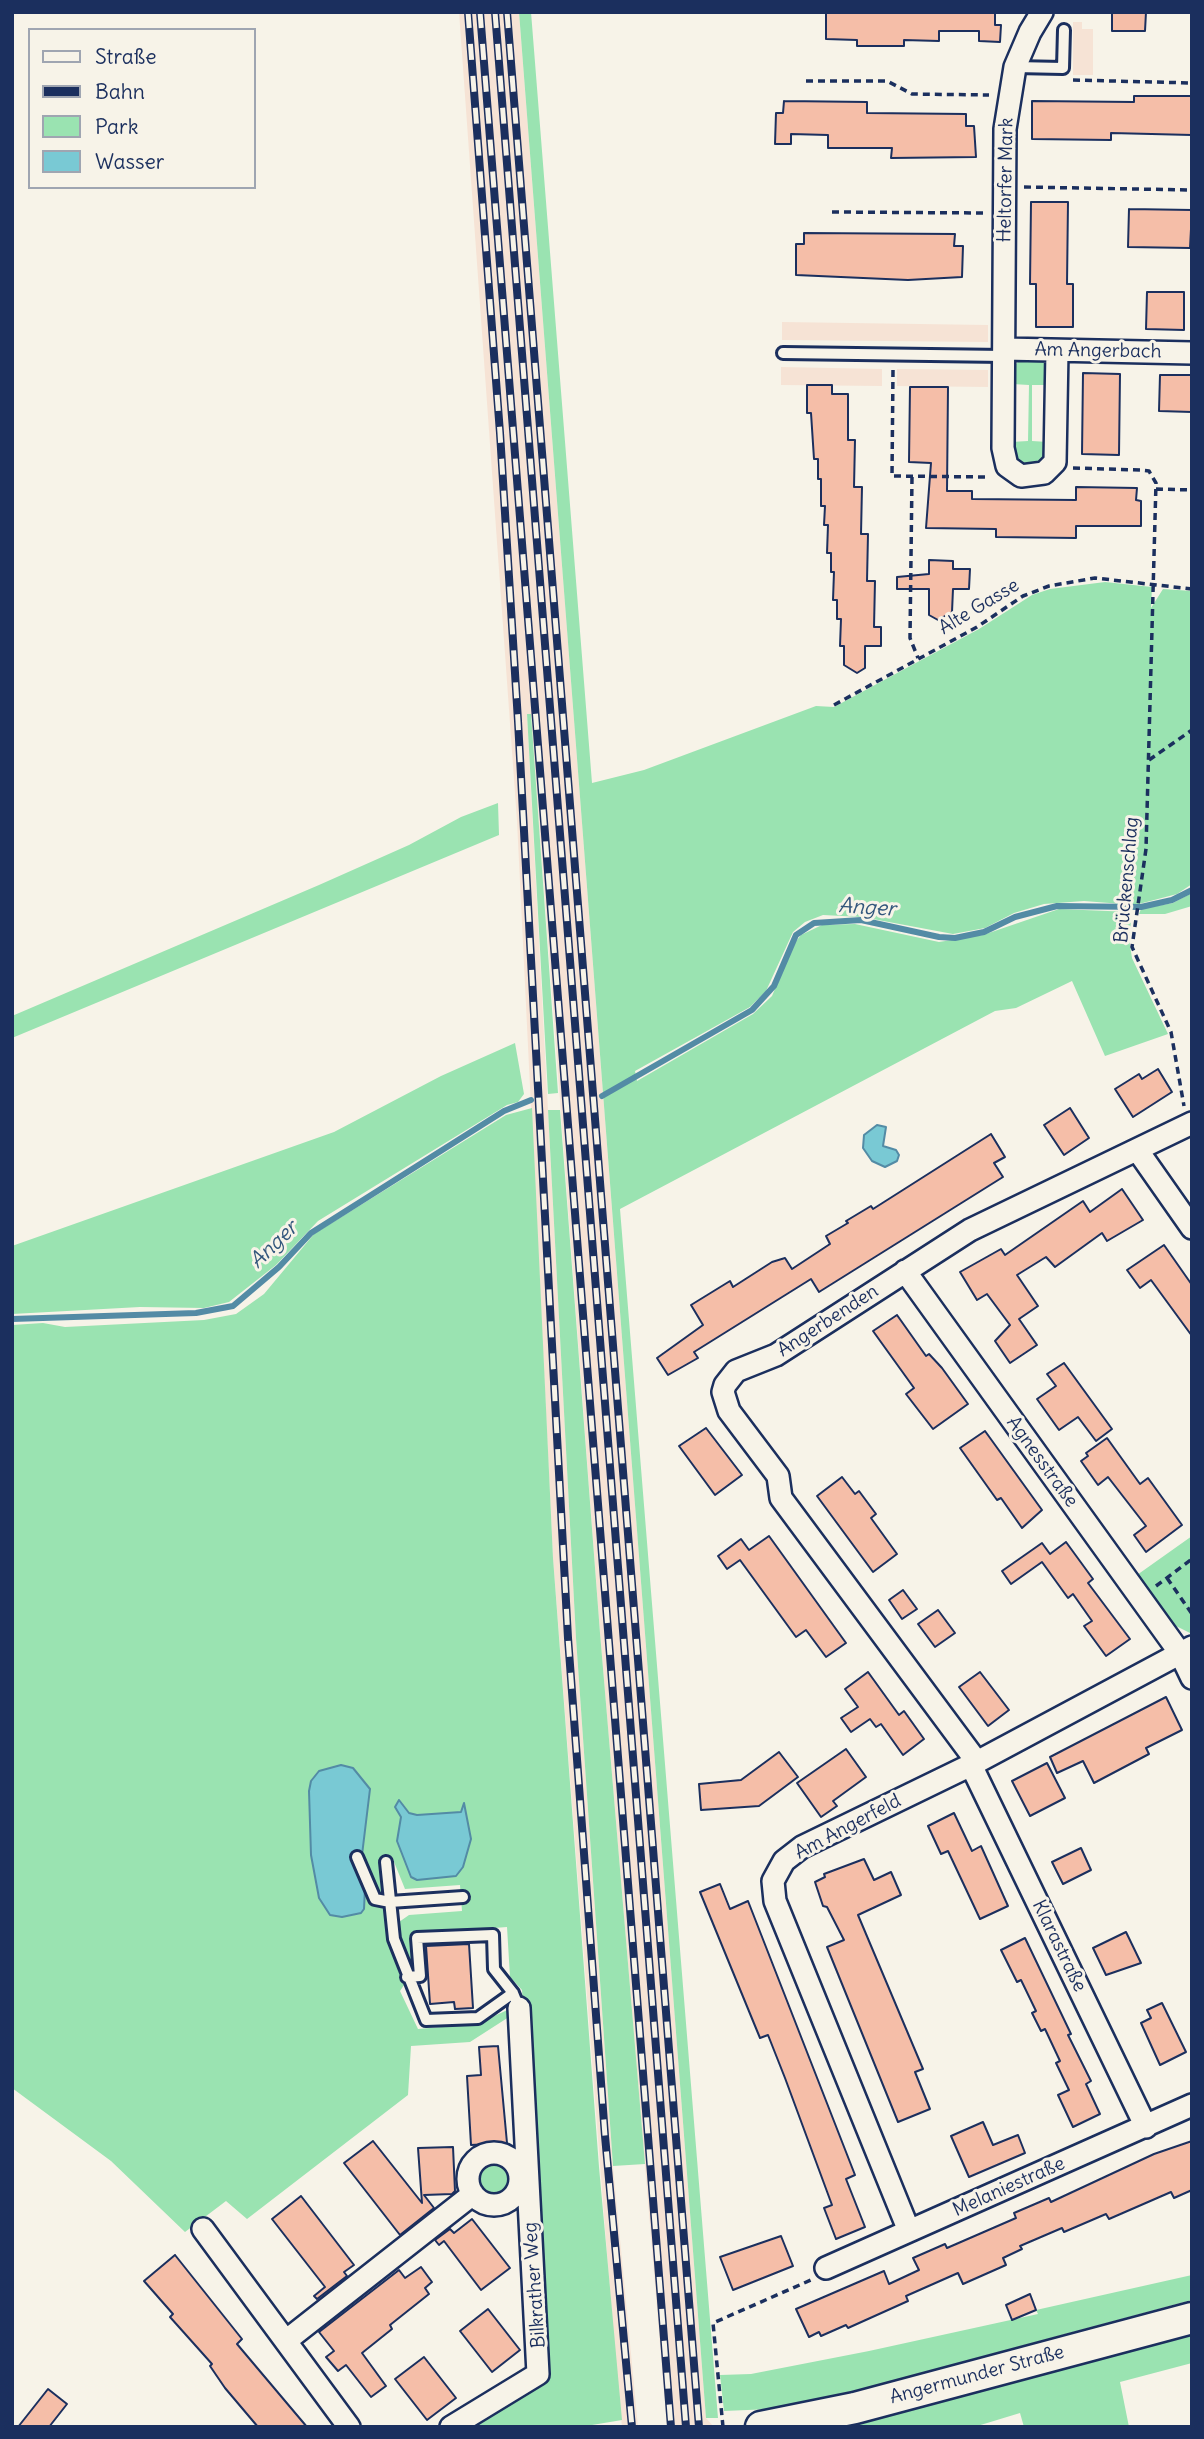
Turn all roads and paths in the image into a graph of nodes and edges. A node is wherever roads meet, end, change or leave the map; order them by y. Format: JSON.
{"nodes":[{"id":1,"x":1042,"y":12,"type":"edge"},
{"id":2,"x":1064,"y":30,"type":"dead end"},
{"id":3,"x":1015,"y":67,"type":"junction"},
{"id":4,"x":1067,"y":80,"type":"dead end"},
{"id":5,"x":806,"y":81,"type":"dead end"},
{"id":6,"x":1192,"y":83,"type":"edge"},
{"id":7,"x":1008,"y":95,"type":"junction"},
{"id":8,"x":1004,"y":187,"type":"junction"},
{"id":9,"x":1192,"y":190,"type":"edge"},
{"id":10,"x":832,"y":212,"type":"dead end"},
{"id":11,"x":1004,"y":214,"type":"junction"},
{"id":12,"x":1057,"y":351,"type":"junction"},
{"id":13,"x":783,"y":353,"type":"dead end"},
{"id":14,"x":1004,"y":353,"type":"junction"},
{"id":15,"x":1192,"y":353,"type":"edge"},
{"id":16,"x":893,"y":354,"type":"junction"},
{"id":17,"x":1055,"y":462,"type":"junction"},
{"id":18,"x":1007,"y":466,"type":"junction"},
{"id":19,"x":912,"y":477,"type":"junction"},
{"id":20,"x":1156,"y":489,"type":"junction"},
{"id":21,"x":1192,"y":489,"type":"edge"},
{"id":22,"x":1154,"y":586,"type":"junction"},
{"id":23,"x":1192,"y":589,"type":"edge"},
{"id":24,"x":918,"y":658,"type":"junction"},
{"id":25,"x":834,"y":705,"type":"dead end"},
{"id":26,"x":1192,"y":730,"type":"edge"},
{"id":27,"x":1149,"y":760,"type":"junction"},
{"id":28,"x":1191,"y":1124,"type":"edge"},
{"id":29,"x":1138,"y":1152,"type":"junction"},
{"id":30,"x":1192,"y":1228,"type":"edge"},
{"id":31,"x":905,"y":1271,"type":"junction"},
{"id":32,"x":1192,"y":1559,"type":"edge"},
{"id":33,"x":1167,"y":1578,"type":"junction"},
{"id":34,"x":1140,"y":1598,"type":"junction"},
{"id":35,"x":1192,"y":1614,"type":"edge"},
{"id":36,"x":1186,"y":1650,"type":"edge"},
{"id":37,"x":1192,"y":1678,"type":"edge"},
{"id":38,"x":974,"y":1763,"type":"junction"},
{"id":39,"x":357,"y":1857,"type":"dead end"},
{"id":40,"x":386,"y":1862,"type":"dead end"},
{"id":41,"x":463,"y":1897,"type":"dead end"},
{"id":42,"x":390,"y":1902,"type":"junction"},
{"id":43,"x":407,"y":1977,"type":"junction"},
{"id":44,"x":516,"y":2001,"type":"junction"},
{"id":45,"x":1192,"y":2105,"type":"edge"},
{"id":46,"x":1146,"y":2127,"type":"junction"},
{"id":47,"x":524,"y":2179,"type":"junction"},
{"id":48,"x":473,"y":2194,"type":"junction"},
{"id":49,"x":203,"y":2229,"type":"dead end"},
{"id":50,"x":909,"y":2231,"type":"junction"},
{"id":51,"x":826,"y":2269,"type":"joint"},
{"id":52,"x":1192,"y":2318,"type":"edge"},
{"id":53,"x":288,"y":2340,"type":"junction"},
{"id":54,"x":349,"y":2427,"type":"edge"},
{"id":55,"x":451,"y":2427,"type":"edge"},
{"id":56,"x":723,"y":2427,"type":"edge"},
{"id":57,"x":761,"y":2427,"type":"edge"}],
"edges":[{"from":1,"to":3,"type":"street","name":"Heltorfer Mark"},
{"from":2,"to":3,"type":"lane"},
{"from":3,"to":7,"type":"street","name":"Heltorfer Mark"},
{"from":4,"to":6,"type":"path"},
{"from":5,"to":7,"type":"path"},
{"from":7,"to":8,"type":"street","name":"Heltorfer Mark"},
{"from":8,"to":9,"type":"path"},
{"from":8,"to":11,"type":"street","name":"Heltorfer Mark"},
{"from":10,"to":11,"type":"path"},
{"from":11,"to":14,"type":"street","name":"Heltorfer Mark"},
{"from":12,"to":14,"type":"street","name":"Am Angerbach"},
{"from":12,"to":15,"type":"street","name":"Am Angerbach"},
{"from":12,"to":17,"type":"street"},
{"from":13,"to":16,"type":"lane"},
{"from":14,"to":16,"type":"lane"},
{"from":14,"to":18,"type":"street","name":"Heltorfer Mark"},
{"from":16,"to":19,"type":"path"},
{"from":17,"to":18,"type":"street"},
{"from":17,"to":20,"type":"path"},
{"from":18,"to":19,"type":"path"},
{"from":19,"to":24,"type":"path"},
{"from":20,"to":21,"type":"path"},
{"from":20,"to":22,"type":"path","name":"Brückenschlag"},
{"from":22,"to":23,"type":"path","name":"Alte Gasse"},
{"from":22,"to":24,"type":"path","name":"Alte Gasse"},
{"from":22,"to":27,"type":"path","name":"Brückenschlag"},
{"from":24,"to":25,"type":"path","name":"Alte Gasse"},
{"from":26,"to":27,"type":"path"},
{"from":27,"to":28,"type":"path","name":"Brückenschlag"},
{"from":28,"to":29,"type":"street","name":"Angerbenden"},
{"from":29,"to":30,"type":"street"},
{"from":29,"to":31,"type":"street","name":"Angerbenden"},
{"from":31,"to":34,"type":"street","name":"Agnesstraße"},
{"from":31,"to":38,"type":"street","name":"Angerbenden"},
{"from":32,"to":33,"type":"path"},
{"from":33,"to":34,"type":"path"},
{"from":33,"to":35,"type":"path"},
{"from":34,"to":36,"type":"street","name":"Agnesstraße"},
{"from":36,"to":37,"type":"street"},
{"from":36,"to":38,"type":"street","name":"Am Angerfeld"},
{"from":38,"to":46,"type":"street","name":"Klarastraße"},
{"from":38,"to":50,"type":"street","name":"Am Angerfeld"},
{"from":39,"to":42,"type":"lane"},
{"from":40,"to":42,"type":"lane"},
{"from":41,"to":42,"type":"lane"},
{"from":42,"to":43,"type":"lane"},
{"from":43,"to":44,"type":"lane"},
{"from":43,"to":44,"type":"lane"},
{"from":44,"to":47,"type":"street","name":"Bilkrather Weg"},
{"from":45,"to":46,"type":"street","name":"Melaniestraße"},
{"from":46,"to":50,"type":"street","name":"Melaniestraße"},
{"from":47,"to":48,"type":"street","name":"Bilkrather Weg"},
{"from":47,"to":48,"type":"street"},
{"from":47,"to":55,"type":"street","name":"Bilkrather Weg"},
{"from":48,"to":53,"type":"street"},
{"from":49,"to":53,"type":"street"},
{"from":50,"to":51,"type":"street","name":"Melaniestraße"},
{"from":51,"to":56,"type":"path"},
{"from":52,"to":57,"type":"main road","name":"Angermunder Straße"},
{"from":53,"to":54,"type":"street"}]}
